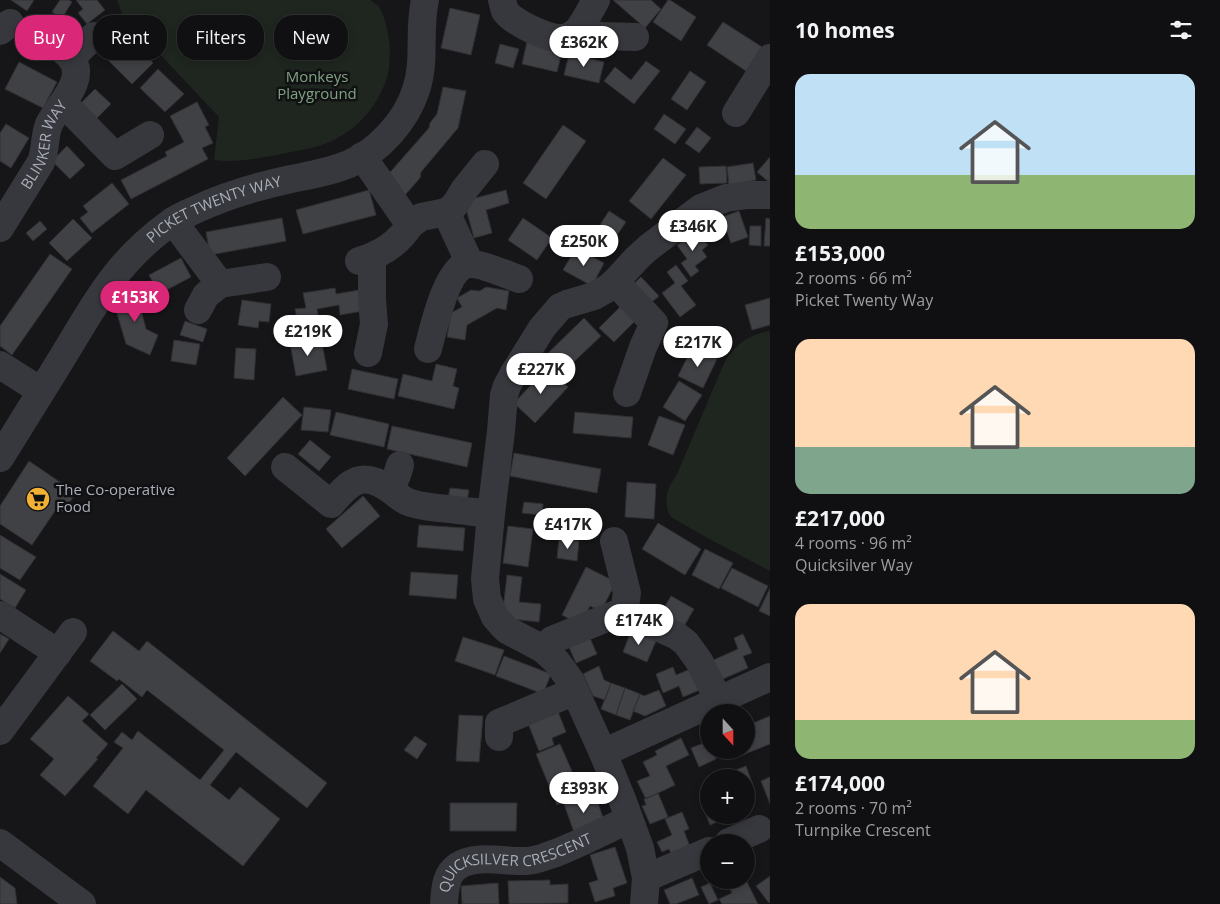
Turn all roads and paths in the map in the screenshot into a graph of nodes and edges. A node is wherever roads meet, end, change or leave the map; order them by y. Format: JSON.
{"nodes":[{"id":1,"x":425,"y":0,"type":"edge"},
{"id":2,"x":502,"y":0,"type":"edge"},
{"id":3,"x":596,"y":0,"type":"edge"},
{"id":4,"x":576,"y":32,"type":"junction"},
{"id":5,"x":93,"y":37,"type":"edge"},
{"id":6,"x":635,"y":37,"type":"dead end"},
{"id":7,"x":83,"y":47,"type":"edge"},
{"id":8,"x":770,"y":58,"type":"edge"},
{"id":9,"x":72,"y":60,"type":"edge"},
{"id":10,"x":63,"y":102,"type":"junction"},
{"id":11,"x":736,"y":113,"type":"dead end"},
{"id":12,"x":150,"y":135,"type":"dead end"},
{"id":13,"x":362,"y":156,"type":"junction"},
{"id":14,"x":485,"y":164,"type":"dead end"},
{"id":15,"x":770,"y":195,"type":"edge"},
{"id":16,"x":446,"y":212,"type":"junction"},
{"id":17,"x":173,"y":222,"type":"junction"},
{"id":18,"x":410,"y":225,"type":"junction"},
{"id":19,"x":0,"y":228,"type":"edge"},
{"id":20,"x":469,"y":264,"type":"junction"},
{"id":21,"x":267,"y":277,"type":"dead end"},
{"id":22,"x":519,"y":279,"type":"dead end"},
{"id":23,"x":615,"y":282,"type":"junction"},
{"id":24,"x":220,"y":284,"type":"junction"},
{"id":25,"x":198,"y":310,"type":"dead end"},
{"id":26,"x":428,"y":349,"type":"dead end"},
{"id":27,"x":368,"y":353,"type":"dead end"},
{"id":28,"x":0,"y":365,"type":"edge"},
{"id":29,"x":41,"y":391,"type":"junction"},
{"id":30,"x":627,"y":393,"type":"dead end"},
{"id":31,"x":0,"y":458,"type":"edge"},
{"id":32,"x":285,"y":467,"type":"dead end"},
{"id":33,"x":491,"y":514,"type":"junction"},
{"id":34,"x":614,"y":541,"type":"dead end"},
{"id":35,"x":624,"y":612,"type":"junction"},
{"id":36,"x":0,"y":615,"type":"edge"},
{"id":37,"x":543,"y":649,"type":"junction"},
{"id":38,"x":770,"y":677,"type":"edge"},
{"id":39,"x":575,"y":691,"type":"junction"},
{"id":40,"x":719,"y":701,"type":"junction"},
{"id":41,"x":0,"y":731,"type":"edge"},
{"id":42,"x":499,"y":737,"type":"dead end"},
{"id":43,"x":603,"y":753,"type":"junction"},
{"id":44,"x":629,"y":819,"type":"junction"},
{"id":45,"x":760,"y":830,"type":"dead end"},
{"id":46,"x":750,"y":834,"type":"edge"},
{"id":47,"x":0,"y":843,"type":"edge"},
{"id":48,"x":700,"y":857,"type":"edge"},
{"id":49,"x":645,"y":891,"type":"edge"},
{"id":50,"x":73,"y":901,"type":"edge"},
{"id":51,"x":444,"y":904,"type":"edge"}],
"edges":[{"from":1,"to":13,"type":"street","name":"PICKET TWENTY WAY"},
{"from":2,"to":4,"type":"street"},
{"from":3,"to":4,"type":"street"},
{"from":4,"to":6,"type":"street"},
{"from":5,"to":7,"type":"street"},
{"from":8,"to":11,"type":"street"},
{"from":9,"to":10,"type":"street","name":"BLINKER WAY"},
{"from":10,"to":12,"type":"street"},
{"from":10,"to":19,"type":"street","name":"BLINKER WAY"},
{"from":13,"to":17,"type":"street","name":"PICKET TWENTY WAY"},
{"from":13,"to":18,"type":"street"},
{"from":14,"to":16,"type":"street"},
{"from":15,"to":23,"type":"street"},
{"from":16,"to":18,"type":"street"},
{"from":16,"to":20,"type":"street"},
{"from":17,"to":24,"type":"street"},
{"from":17,"to":29,"type":"street","name":"PICKET TWENTY WAY"},
{"from":18,"to":27,"type":"street"},
{"from":20,"to":22,"type":"street"},
{"from":20,"to":26,"type":"street"},
{"from":21,"to":24,"type":"street"},
{"from":23,"to":30,"type":"street"},
{"from":23,"to":33,"type":"street"},
{"from":24,"to":25,"type":"street"},
{"from":28,"to":29,"type":"street"},
{"from":29,"to":31,"type":"street","name":"PICKET TWENTY WAY"},
{"from":32,"to":33,"type":"street"},
{"from":33,"to":37,"type":"street"},
{"from":34,"to":35,"type":"street"},
{"from":35,"to":37,"type":"street"},
{"from":35,"to":40,"type":"street"},
{"from":36,"to":41,"type":"street"},
{"from":37,"to":39,"type":"street"},
{"from":38,"to":40,"type":"street"},
{"from":39,"to":42,"type":"street"},
{"from":39,"to":43,"type":"street"},
{"from":40,"to":43,"type":"street"},
{"from":43,"to":44,"type":"street"},
{"from":44,"to":49,"type":"street"},
{"from":44,"to":51,"type":"street","name":"QUICKSILVER CRESCENT"},
{"from":45,"to":46,"type":"street"},
{"from":47,"to":50,"type":"street"},
{"from":48,"to":49,"type":"street"}]}
